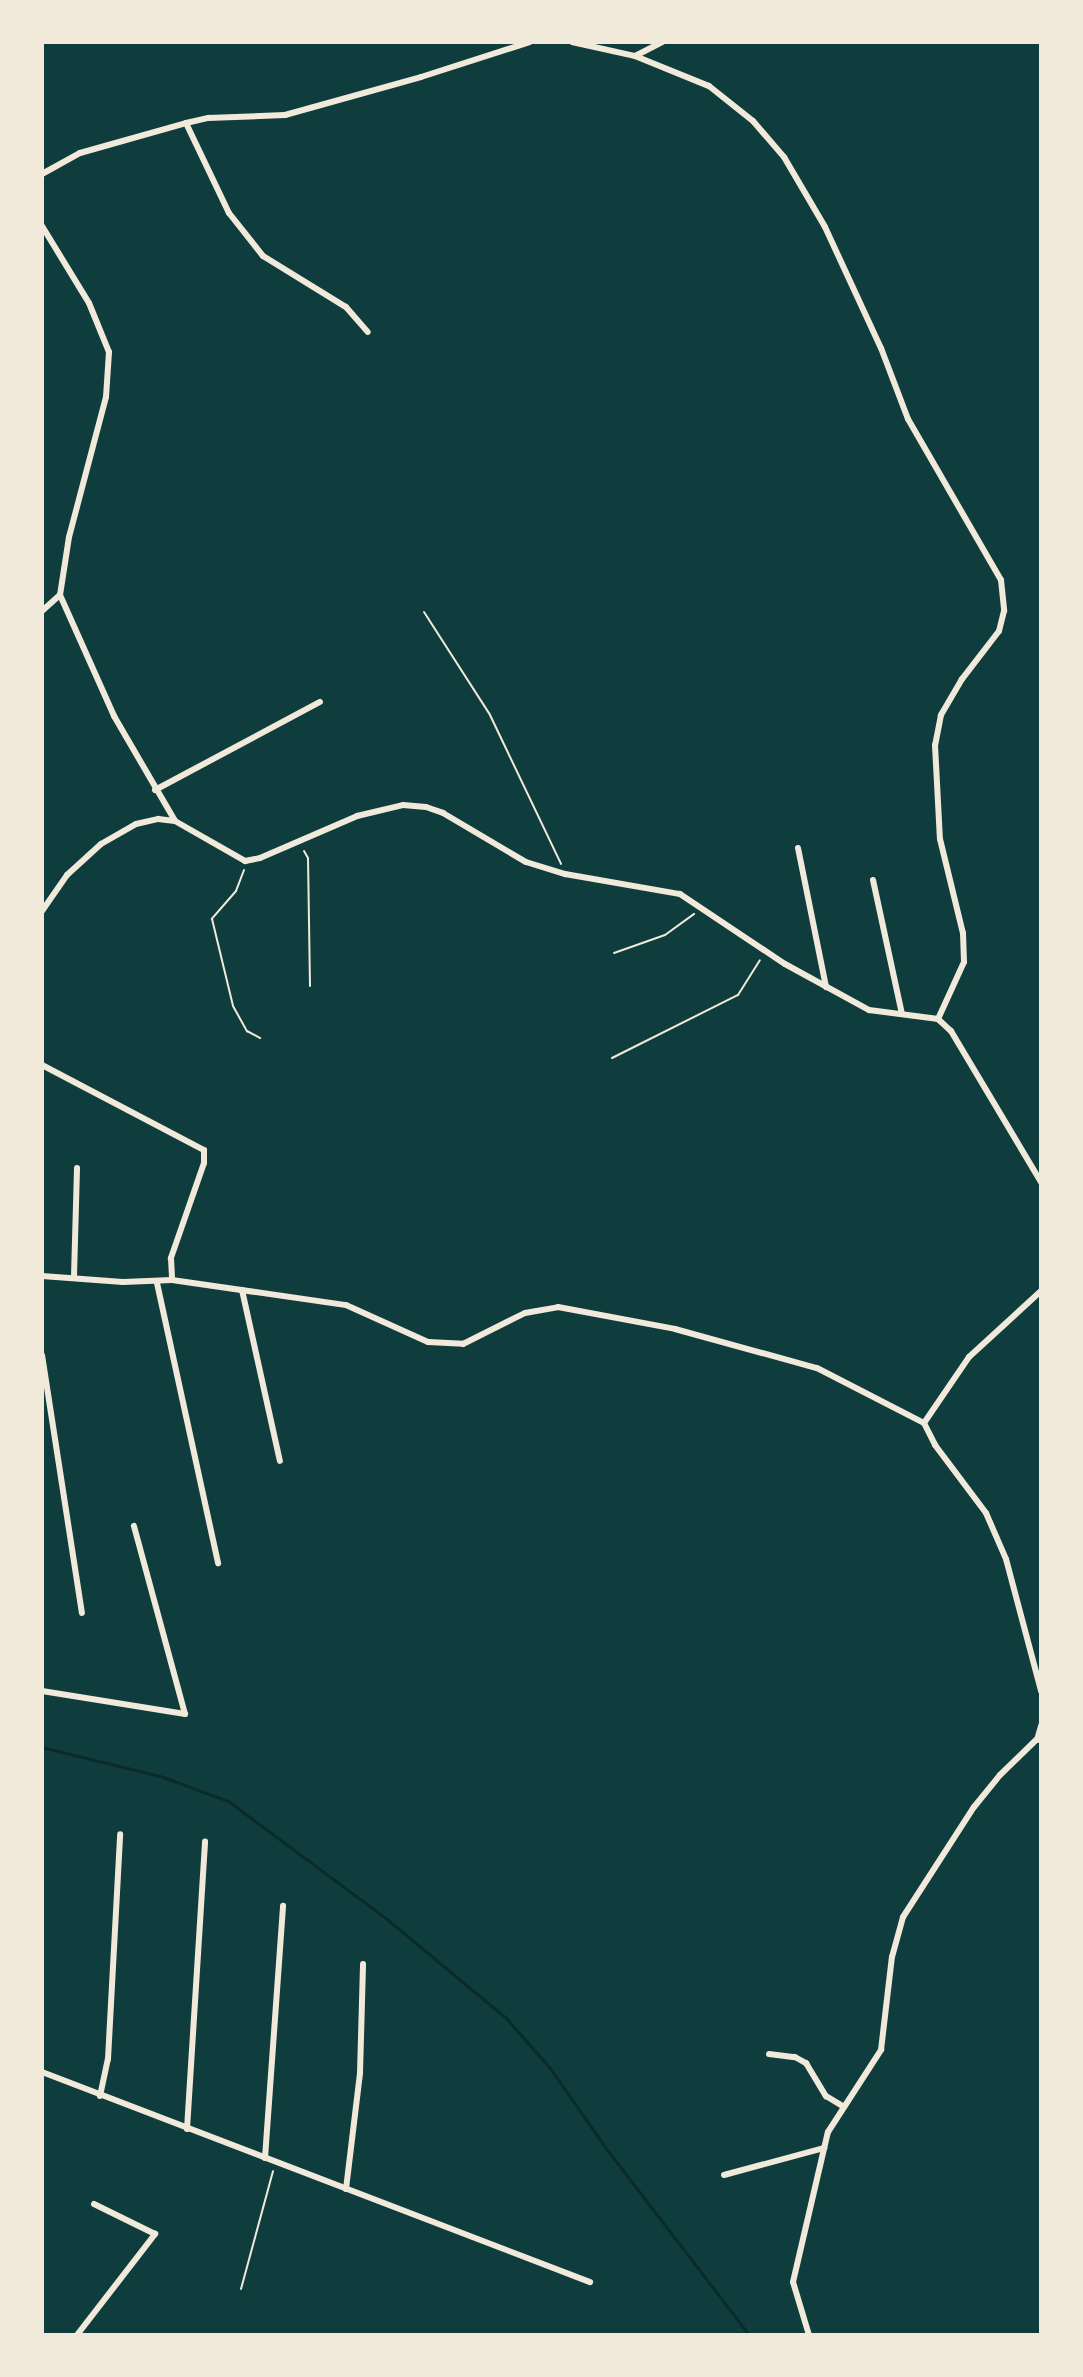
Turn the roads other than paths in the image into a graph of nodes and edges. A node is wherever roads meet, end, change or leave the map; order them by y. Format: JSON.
{"nodes":[{"id":1,"x":530,"y":42,"type":"edge"},
{"id":2,"x":572,"y":42,"type":"edge"},
{"id":3,"x":663,"y":42,"type":"edge"},
{"id":4,"x":635,"y":56,"type":"junction"},
{"id":5,"x":186,"y":123,"type":"junction"},
{"id":6,"x":42,"y":174,"type":"edge"},
{"id":7,"x":42,"y":226,"type":"edge"},
{"id":8,"x":368,"y":332,"type":"dead end"},
{"id":9,"x":60,"y":595,"type":"junction"},
{"id":10,"x":42,"y":611,"type":"edge"},
{"id":11,"x":320,"y":702,"type":"dead end"},
{"id":12,"x":155,"y":790,"type":"junction"},
{"id":13,"x":175,"y":821,"type":"junction"},
{"id":14,"x":798,"y":848,"type":"dead end"},
{"id":15,"x":873,"y":880,"type":"dead end"},
{"id":16,"x":42,"y":911,"type":"edge"},
{"id":17,"x":826,"y":987,"type":"junction"},
{"id":18,"x":902,"y":1014,"type":"junction"},
{"id":19,"x":938,"y":1019,"type":"junction"},
{"id":20,"x":42,"y":1065,"type":"edge"},
{"id":21,"x":77,"y":1168,"type":"dead end"},
{"id":22,"x":1041,"y":1182,"type":"edge"},
{"id":23,"x":42,"y":1276,"type":"edge"},
{"id":24,"x":74,"y":1276,"type":"junction"},
{"id":25,"x":172,"y":1280,"type":"junction"},
{"id":26,"x":157,"y":1283,"type":"junction"},
{"id":27,"x":242,"y":1290,"type":"junction"},
{"id":28,"x":1041,"y":1291,"type":"edge"},
{"id":29,"x":42,"y":1355,"type":"edge"},
{"id":30,"x":924,"y":1423,"type":"junction"},
{"id":31,"x":280,"y":1461,"type":"dead end"},
{"id":32,"x":134,"y":1526,"type":"dead end"},
{"id":33,"x":218,"y":1563,"type":"dead end"},
{"id":34,"x":82,"y":1613,"type":"dead end"},
{"id":35,"x":42,"y":1691,"type":"edge"},
{"id":36,"x":1041,"y":1691,"type":"edge"},
{"id":37,"x":1041,"y":1726,"type":"edge"},
{"id":38,"x":1037,"y":1739,"type":"junction"},
{"id":39,"x":1031,"y":1750,"type":"dead end"},
{"id":40,"x":120,"y":1834,"type":"dead end"},
{"id":41,"x":205,"y":1842,"type":"dead end"},
{"id":42,"x":283,"y":1906,"type":"dead end"},
{"id":43,"x":363,"y":1964,"type":"dead end"},
{"id":44,"x":769,"y":2054,"type":"dead end"},
{"id":45,"x":42,"y":2072,"type":"edge"},
{"id":46,"x":100,"y":2096,"type":"junction"},
{"id":47,"x":844,"y":2107,"type":"junction"},
{"id":48,"x":187,"y":2129,"type":"junction"},
{"id":49,"x":824,"y":2148,"type":"junction"},
{"id":50,"x":265,"y":2158,"type":"junction"},
{"id":51,"x":724,"y":2175,"type":"dead end"},
{"id":52,"x":346,"y":2189,"type":"junction"},
{"id":53,"x":94,"y":2204,"type":"dead end"},
{"id":54,"x":590,"y":2282,"type":"dead end"},
{"id":55,"x":77,"y":2335,"type":"edge"},
{"id":56,"x":809,"y":2335,"type":"edge"}],
"edges":[{"from":1,"to":5,"type":"street"},
{"from":2,"to":4,"type":"street"},
{"from":3,"to":4,"type":"street"},
{"from":4,"to":19,"type":"street"},
{"from":5,"to":6,"type":"street"},
{"from":5,"to":8,"type":"street"},
{"from":7,"to":9,"type":"street"},
{"from":9,"to":10,"type":"street"},
{"from":9,"to":12,"type":"street"},
{"from":11,"to":12,"type":"street"},
{"from":12,"to":13,"type":"street"},
{"from":13,"to":16,"type":"street"},
{"from":13,"to":17,"type":"street"},
{"from":14,"to":17,"type":"street"},
{"from":15,"to":18,"type":"street"},
{"from":17,"to":18,"type":"street"},
{"from":18,"to":19,"type":"street"},
{"from":19,"to":22,"type":"street"},
{"from":20,"to":25,"type":"street"},
{"from":21,"to":24,"type":"street"},
{"from":23,"to":24,"type":"street"},
{"from":24,"to":26,"type":"street"},
{"from":25,"to":26,"type":"street"},
{"from":25,"to":27,"type":"street"},
{"from":26,"to":33,"type":"street"},
{"from":27,"to":30,"type":"street"},
{"from":27,"to":31,"type":"street"},
{"from":28,"to":30,"type":"street"},
{"from":29,"to":34,"type":"street"},
{"from":30,"to":36,"type":"street"},
{"from":32,"to":35,"type":"street"},
{"from":37,"to":38,"type":"street"},
{"from":38,"to":39,"type":"street"},
{"from":38,"to":47,"type":"street"},
{"from":40,"to":46,"type":"street"},
{"from":41,"to":48,"type":"street"},
{"from":42,"to":50,"type":"street"},
{"from":43,"to":52,"type":"street"},
{"from":44,"to":47,"type":"street"},
{"from":45,"to":46,"type":"street"},
{"from":46,"to":48,"type":"street"},
{"from":47,"to":49,"type":"street"},
{"from":48,"to":50,"type":"street"},
{"from":49,"to":51,"type":"street"},
{"from":49,"to":56,"type":"street"},
{"from":50,"to":52,"type":"street"},
{"from":52,"to":54,"type":"street"},
{"from":53,"to":55,"type":"street"}]}
